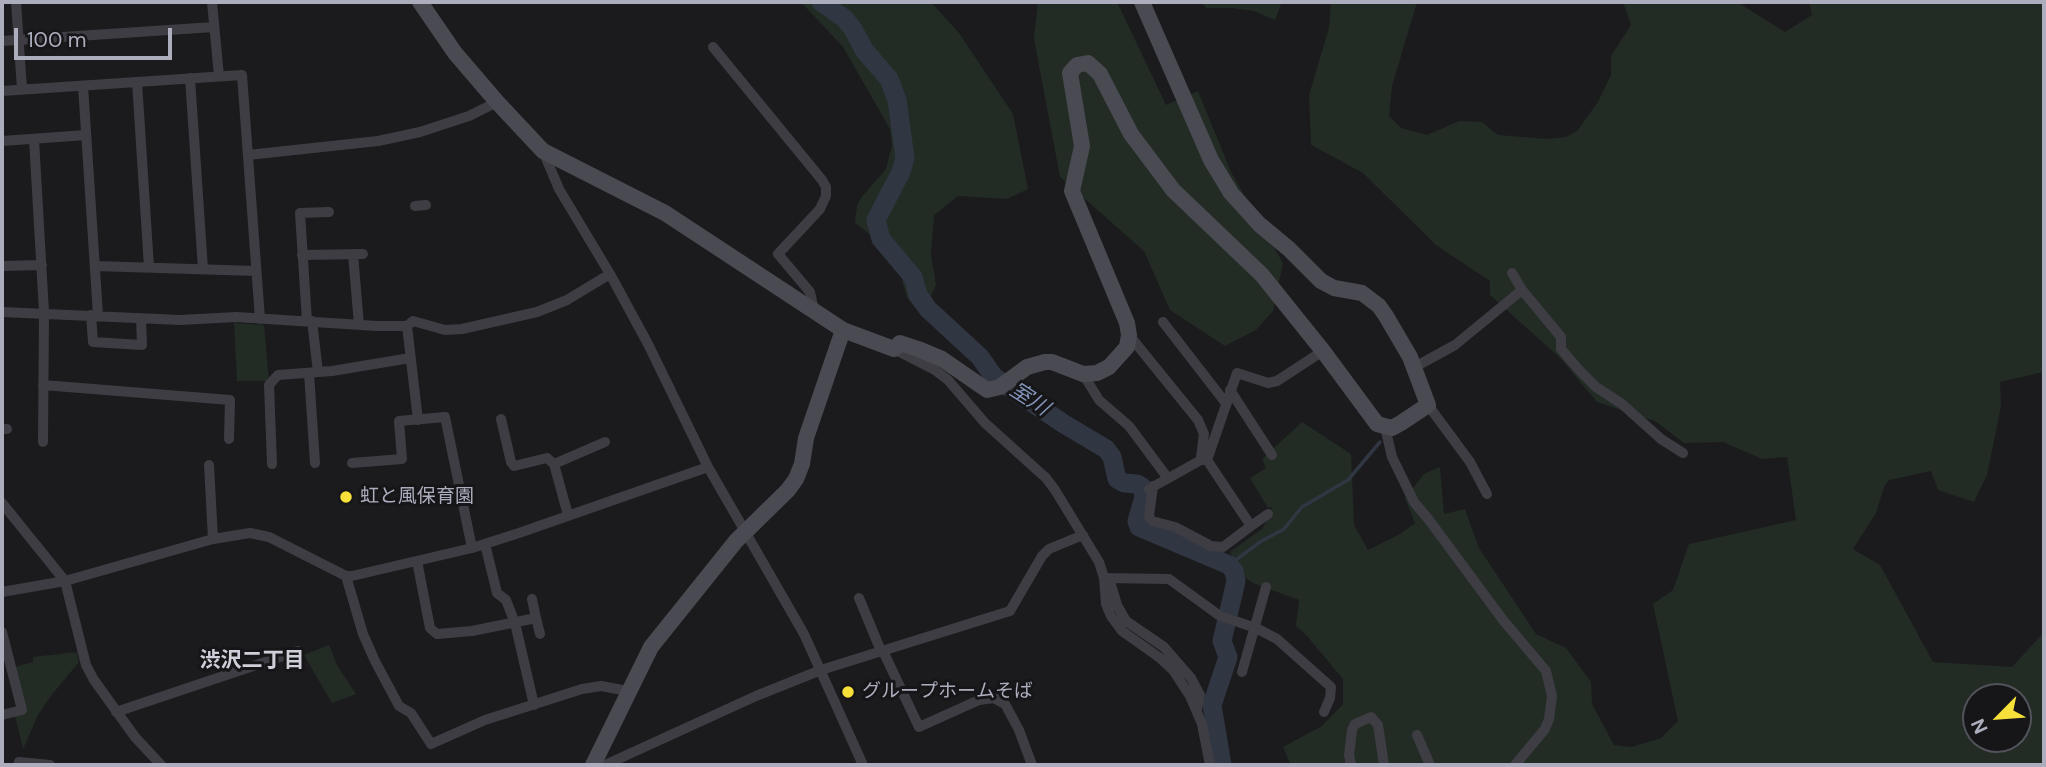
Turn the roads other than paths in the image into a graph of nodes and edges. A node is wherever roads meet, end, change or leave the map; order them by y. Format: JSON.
{"nodes":[{"id":1,"x":16,"y":2,"type":"edge"},
{"id":2,"x":212,"y":2,"type":"edge"},
{"id":3,"x":420,"y":2,"type":"edge"},
{"id":4,"x":1142,"y":2,"type":"edge"},
{"id":5,"x":214,"y":27,"type":"junction"},
{"id":6,"x":19,"y":40,"type":"junction"},
{"id":7,"x":2,"y":41,"type":"edge"},
{"id":8,"x":713,"y":47,"type":"dead end"},
{"id":9,"x":219,"y":76,"type":"junction"},
{"id":10,"x":190,"y":78,"type":"junction"},
{"id":11,"x":137,"y":82,"type":"junction"},
{"id":12,"x":83,"y":86,"type":"junction"},
{"id":13,"x":22,"y":89,"type":"junction"},
{"id":14,"x":2,"y":91,"type":"edge"},
{"id":15,"x":497,"y":102,"type":"junction"},
{"id":16,"x":86,"y":135,"type":"junction"},
{"id":17,"x":34,"y":139,"type":"junction"},
{"id":18,"x":2,"y":141,"type":"edge"},
{"id":19,"x":543,"y":150,"type":"junction"},
{"id":20,"x":248,"y":155,"type":"junction"},
{"id":21,"x":329,"y":212,"type":"dead end"},
{"id":22,"x":302,"y":255,"type":"junction"},
{"id":23,"x":41,"y":265,"type":"junction"},
{"id":24,"x":95,"y":266,"type":"junction"},
{"id":25,"x":2,"y":267,"type":"edge"},
{"id":26,"x":149,"y":267,"type":"junction"},
{"id":27,"x":203,"y":269,"type":"junction"},
{"id":28,"x":256,"y":271,"type":"junction"},
{"id":29,"x":1512,"y":273,"type":"dead end"},
{"id":30,"x":610,"y":274,"type":"junction"},
{"id":31,"x":1522,"y":290,"type":"junction"},
{"id":32,"x":814,"y":310,"type":"junction"},
{"id":33,"x":2,"y":312,"type":"edge"},
{"id":34,"x":44,"y":312,"type":"junction"},
{"id":35,"x":94,"y":315,"type":"junction"},
{"id":36,"x":141,"y":318,"type":"junction"},
{"id":37,"x":260,"y":319,"type":"junction"},
{"id":38,"x":310,"y":321,"type":"junction"},
{"id":39,"x":1164,"y":322,"type":"dead end"},
{"id":40,"x":359,"y":325,"type":"junction"},
{"id":41,"x":407,"y":326,"type":"junction"},
{"id":42,"x":842,"y":330,"type":"junction"},
{"id":43,"x":1129,"y":335,"type":"junction"},
{"id":44,"x":894,"y":349,"type":"junction"},
{"id":45,"x":1323,"y":351,"type":"junction"},
{"id":46,"x":410,"y":358,"type":"junction"},
{"id":47,"x":1413,"y":368,"type":"junction"},
{"id":48,"x":313,"y":372,"type":"junction"},
{"id":49,"x":1083,"y":374,"type":"junction"},
{"id":50,"x":43,"y":385,"type":"junction"},
{"id":51,"x":1230,"y":390,"type":"junction"},
{"id":52,"x":1225,"y":402,"type":"junction"},
{"id":53,"x":1428,"y":405,"type":"junction"},
{"id":54,"x":501,"y":419,"type":"dead end"},
{"id":55,"x":418,"y":420,"type":"junction"},
{"id":56,"x":1385,"y":427,"type":"junction"},
{"id":57,"x":229,"y":439,"type":"dead end"},
{"id":58,"x":43,"y":442,"type":"dead end"},
{"id":59,"x":604,"y":443,"type":"dead end"},
{"id":60,"x":1683,"y":453,"type":"dead end"},
{"id":61,"x":1272,"y":455,"type":"dead end"},
{"id":62,"x":1204,"y":460,"type":"junction"},
{"id":63,"x":314,"y":463,"type":"dead end"},
{"id":64,"x":352,"y":463,"type":"dead end"},
{"id":65,"x":272,"y":464,"type":"dead end"},
{"id":66,"x":554,"y":464,"type":"junction"},
{"id":67,"x":209,"y":465,"type":"dead end"},
{"id":68,"x":708,"y":467,"type":"junction"},
{"id":69,"x":1167,"y":477,"type":"junction"},
{"id":70,"x":1487,"y":494,"type":"dead end"},
{"id":71,"x":2,"y":503,"type":"edge"},
{"id":72,"x":1268,"y":514,"type":"dead end"},
{"id":73,"x":568,"y":515,"type":"junction"},
{"id":74,"x":1251,"y":526,"type":"junction"},
{"id":75,"x":744,"y":533,"type":"junction"},
{"id":76,"x":1083,"y":535,"type":"junction"},
{"id":77,"x":213,"y":539,"type":"junction"},
{"id":78,"x":485,"y":544,"type":"junction"},
{"id":79,"x":472,"y":548,"type":"junction"},
{"id":80,"x":418,"y":561,"type":"junction"},
{"id":81,"x":346,"y":576,"type":"junction"},
{"id":82,"x":1106,"y":578,"type":"junction"},
{"id":83,"x":65,"y":581,"type":"junction"},
{"id":84,"x":1266,"y":587,"type":"dead end"},
{"id":85,"x":2,"y":592,"type":"edge"},
{"id":86,"x":859,"y":598,"type":"dead end"},
{"id":87,"x":532,"y":599,"type":"dead end"},
{"id":88,"x":536,"y":618,"type":"junction"},
{"id":89,"x":515,"y":623,"type":"junction"},
{"id":90,"x":1255,"y":628,"type":"junction"},
{"id":91,"x":2,"y":632,"type":"edge"},
{"id":92,"x":540,"y":634,"type":"dead end"},
{"id":93,"x":299,"y":651,"type":"dead end"},
{"id":94,"x":882,"y":651,"type":"junction"},
{"id":95,"x":821,"y":670,"type":"junction"},
{"id":96,"x":1242,"y":672,"type":"dead end"},
{"id":97,"x":628,"y":691,"type":"junction"},
{"id":98,"x":534,"y":705,"type":"junction"},
{"id":99,"x":116,"y":712,"type":"junction"},
{"id":100,"x":1324,"y":712,"type":"dead end"},
{"id":101,"x":2,"y":715,"type":"edge"},
{"id":102,"x":1417,"y":735,"type":"dead end"},
{"id":103,"x":18,"y":765,"type":"edge"},
{"id":104,"x":50,"y":765,"type":"edge"},
{"id":105,"x":162,"y":765,"type":"edge"},
{"id":106,"x":593,"y":765,"type":"edge"},
{"id":107,"x":605,"y":765,"type":"edge"},
{"id":108,"x":863,"y":765,"type":"edge"},
{"id":109,"x":1032,"y":765,"type":"edge"},
{"id":110,"x":1210,"y":765,"type":"edge"},
{"id":111,"x":1351,"y":765,"type":"edge"},
{"id":112,"x":1384,"y":765,"type":"edge"},
{"id":113,"x":1430,"y":765,"type":"edge"},
{"id":114,"x":1515,"y":765,"type":"edge"}],
"edges":[{"from":1,"to":6,"type":"street"},
{"from":2,"to":5,"type":"street"},
{"from":3,"to":15,"type":"street"},
{"from":4,"to":47,"type":"street"},
{"from":5,"to":6,"type":"street"},
{"from":5,"to":9,"type":"street"},
{"from":6,"to":7,"type":"street"},
{"from":6,"to":13,"type":"street"},
{"from":8,"to":32,"type":"street"},
{"from":9,"to":10,"type":"street"},
{"from":9,"to":20,"type":"street"},
{"from":10,"to":11,"type":"street"},
{"from":10,"to":27,"type":"street"},
{"from":11,"to":12,"type":"street"},
{"from":11,"to":26,"type":"street"},
{"from":12,"to":13,"type":"street"},
{"from":12,"to":16,"type":"street"},
{"from":13,"to":14,"type":"street"},
{"from":15,"to":19,"type":"street"},
{"from":15,"to":20,"type":"street"},
{"from":16,"to":17,"type":"street"},
{"from":16,"to":24,"type":"street"},
{"from":17,"to":18,"type":"street"},
{"from":17,"to":23,"type":"street"},
{"from":19,"to":30,"type":"street"},
{"from":19,"to":32,"type":"street"},
{"from":20,"to":28,"type":"street"},
{"from":21,"to":22,"type":"street"},
{"from":22,"to":38,"type":"street"},
{"from":22,"to":40,"type":"street"},
{"from":23,"to":25,"type":"street"},
{"from":23,"to":34,"type":"street"},
{"from":24,"to":26,"type":"street"},
{"from":24,"to":35,"type":"street"},
{"from":26,"to":27,"type":"street"},
{"from":27,"to":28,"type":"street"},
{"from":28,"to":37,"type":"street"},
{"from":29,"to":31,"type":"street"},
{"from":30,"to":41,"type":"street"},
{"from":30,"to":68,"type":"street"},
{"from":31,"to":47,"type":"street"},
{"from":31,"to":60,"type":"street"},
{"from":32,"to":42,"type":"street"},
{"from":33,"to":34,"type":"street"},
{"from":34,"to":35,"type":"street"},
{"from":34,"to":50,"type":"street"},
{"from":35,"to":36,"type":"street"},
{"from":35,"to":36,"type":"street"},
{"from":36,"to":37,"type":"street"},
{"from":37,"to":38,"type":"street"},
{"from":38,"to":40,"type":"street"},
{"from":38,"to":48,"type":"street"},
{"from":39,"to":52,"type":"street"},
{"from":40,"to":41,"type":"street"},
{"from":41,"to":46,"type":"street"},
{"from":42,"to":44,"type":"street"},
{"from":42,"to":75,"type":"street"},
{"from":43,"to":45,"type":"street"},
{"from":43,"to":49,"type":"street"},
{"from":43,"to":62,"type":"street"},
{"from":44,"to":49,"type":"street"},
{"from":44,"to":76,"type":"street"},
{"from":45,"to":51,"type":"street"},
{"from":45,"to":56,"type":"street"},
{"from":46,"to":48,"type":"street"},
{"from":46,"to":55,"type":"street"},
{"from":47,"to":53,"type":"street"},
{"from":48,"to":63,"type":"street"},
{"from":48,"to":65,"type":"street"},
{"from":49,"to":69,"type":"street"},
{"from":50,"to":57,"type":"street"},
{"from":50,"to":58,"type":"street"},
{"from":51,"to":52,"type":"street"},
{"from":51,"to":61,"type":"street"},
{"from":52,"to":62,"type":"street"},
{"from":53,"to":56,"type":"street"},
{"from":53,"to":70,"type":"street"},
{"from":54,"to":66,"type":"street"},
{"from":55,"to":64,"type":"street"},
{"from":55,"to":79,"type":"street"},
{"from":56,"to":114,"type":"street"},
{"from":59,"to":66,"type":"street"},
{"from":62,"to":69,"type":"street"},
{"from":62,"to":74,"type":"street"},
{"from":66,"to":73,"type":"street"},
{"from":67,"to":77,"type":"street"},
{"from":68,"to":73,"type":"street"},
{"from":68,"to":75,"type":"street"},
{"from":69,"to":74,"type":"street"},
{"from":71,"to":83,"type":"street"},
{"from":72,"to":74,"type":"street"},
{"from":73,"to":78,"type":"street"},
{"from":75,"to":95,"type":"street"},
{"from":75,"to":97,"type":"street"},
{"from":76,"to":82,"type":"street"},
{"from":76,"to":94,"type":"street"},
{"from":77,"to":81,"type":"street"},
{"from":77,"to":83,"type":"street"},
{"from":78,"to":79,"type":"street"},
{"from":78,"to":89,"type":"street"},
{"from":79,"to":80,"type":"street"},
{"from":80,"to":81,"type":"street"},
{"from":80,"to":89,"type":"street"},
{"from":81,"to":98,"type":"street"},
{"from":82,"to":90,"type":"street"},
{"from":82,"to":110,"type":"street"},
{"from":83,"to":85,"type":"street"},
{"from":83,"to":99,"type":"street"},
{"from":84,"to":90,"type":"street"},
{"from":86,"to":94,"type":"street"},
{"from":87,"to":88,"type":"street"},
{"from":88,"to":89,"type":"street"},
{"from":88,"to":92,"type":"street"},
{"from":89,"to":98,"type":"street"},
{"from":90,"to":96,"type":"street"},
{"from":90,"to":100,"type":"street"},
{"from":91,"to":101,"type":"street"},
{"from":93,"to":99,"type":"street"},
{"from":94,"to":95,"type":"street"},
{"from":94,"to":109,"type":"street"},
{"from":95,"to":107,"type":"street"},
{"from":95,"to":108,"type":"street"},
{"from":97,"to":98,"type":"street"},
{"from":97,"to":106,"type":"street"},
{"from":99,"to":105,"type":"street"},
{"from":102,"to":113,"type":"street"},
{"from":103,"to":104,"type":"street"},
{"from":111,"to":112,"type":"street"}]}
